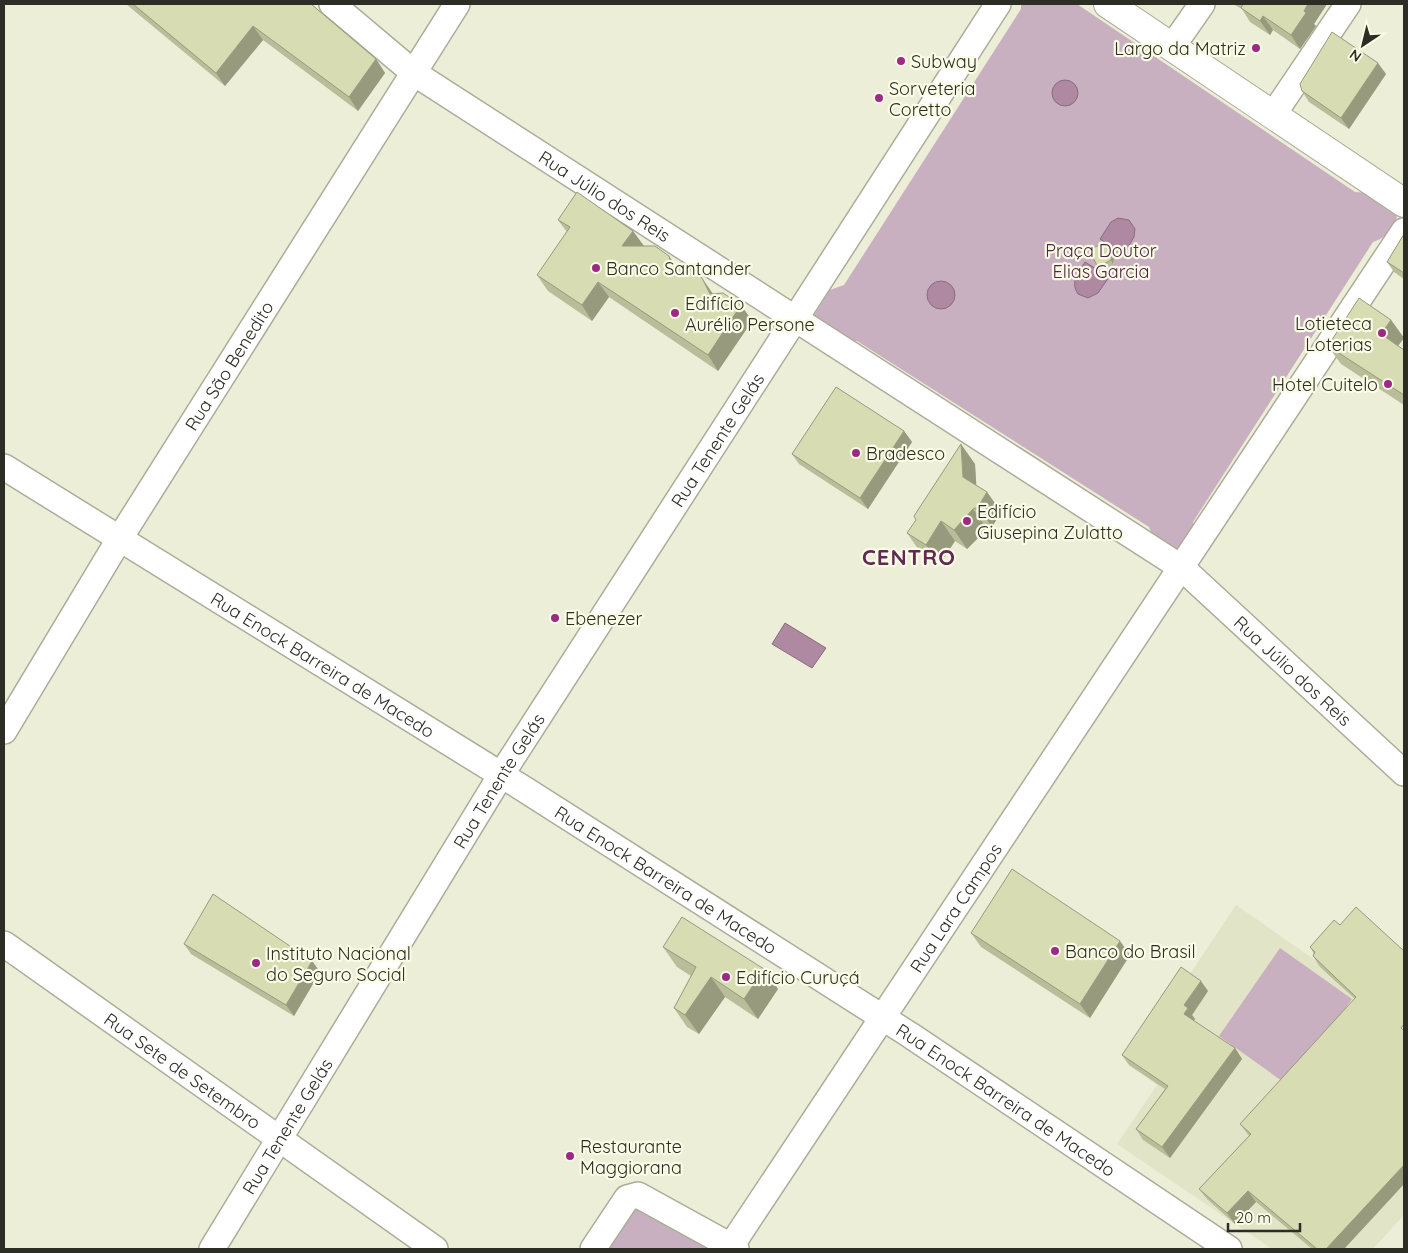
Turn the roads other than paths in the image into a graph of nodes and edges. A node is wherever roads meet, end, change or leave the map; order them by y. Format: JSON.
{"nodes":[{"id":1,"x":332,"y":4,"type":"edge"},
{"id":2,"x":457,"y":4,"type":"edge"},
{"id":3,"x":998,"y":4,"type":"edge"},
{"id":4,"x":1108,"y":4,"type":"edge"},
{"id":5,"x":1202,"y":4,"type":"edge"},
{"id":6,"x":1348,"y":4,"type":"edge"},
{"id":7,"x":1172,"y":47,"type":"junction"},
{"id":8,"x":414,"y":73,"type":"junction"},
{"id":9,"x":1273,"y":115,"type":"junction"},
{"id":10,"x":1404,"y":203,"type":"edge"},
{"id":11,"x":1404,"y":231,"type":"edge"},
{"id":12,"x":795,"y":319,"type":"junction"},
{"id":13,"x":4,"y":466,"type":"edge"},
{"id":14,"x":120,"y":538,"type":"junction"},
{"id":15,"x":1182,"y":568,"type":"junction"},
{"id":16,"x":4,"y":731,"type":"edge"},
{"id":17,"x":1404,"y":773,"type":"edge"},
{"id":18,"x":501,"y":775,"type":"junction"},
{"id":19,"x":4,"y":944,"type":"edge"},
{"id":20,"x":883,"y":1018,"type":"junction"},
{"id":21,"x":279,"y":1139,"type":"junction"},
{"id":22,"x":733,"y":1248,"type":"edge"},
{"id":23,"x":212,"y":1249,"type":"edge"},
{"id":24,"x":436,"y":1249,"type":"edge"},
{"id":25,"x":593,"y":1249,"type":"edge"},
{"id":26,"x":1229,"y":1249,"type":"edge"}],
"edges":[{"from":1,"to":8,"type":"street","name":"Rua Júlio dos Reis"},
{"from":2,"to":8,"type":"street","name":"Rua São Benedito"},
{"from":3,"to":12,"type":"street"},
{"from":4,"to":7,"type":"main road"},
{"from":5,"to":7,"type":"street"},
{"from":6,"to":9,"type":"street"},
{"from":7,"to":9,"type":"main road"},
{"from":8,"to":12,"type":"street","name":"Rua Júlio dos Reis"},
{"from":8,"to":14,"type":"street","name":"Rua São Benedito"},
{"from":9,"to":10,"type":"main road"},
{"from":11,"to":15,"type":"street"},
{"from":12,"to":15,"type":"street"},
{"from":12,"to":18,"type":"street","name":"Rua Tenente Gelás"},
{"from":13,"to":14,"type":"street","name":"Rua Enock Barreira de Macedo"},
{"from":14,"to":16,"type":"street","name":"Rua São Benedito"},
{"from":14,"to":18,"type":"street","name":"Rua Enock Barreira de Macedo"},
{"from":15,"to":17,"type":"street","name":"Rua Júlio dos Reis"},
{"from":15,"to":20,"type":"street","name":"Rua Lara Campos"},
{"from":18,"to":20,"type":"street","name":"Rua Enock Barreira de Macedo"},
{"from":18,"to":21,"type":"street","name":"Rua Tenente Gelás"},
{"from":19,"to":21,"type":"street","name":"Rua Sete de Setembro"},
{"from":20,"to":22,"type":"street","name":"Rua Lara Campos"},
{"from":20,"to":26,"type":"street","name":"Rua Enock Barreira de Macedo"},
{"from":21,"to":23,"type":"street","name":"Rua Tenente Gelás"},
{"from":21,"to":24,"type":"street","name":"Rua Sete de Setembro"},
{"from":22,"to":25,"type":"street"}]}
